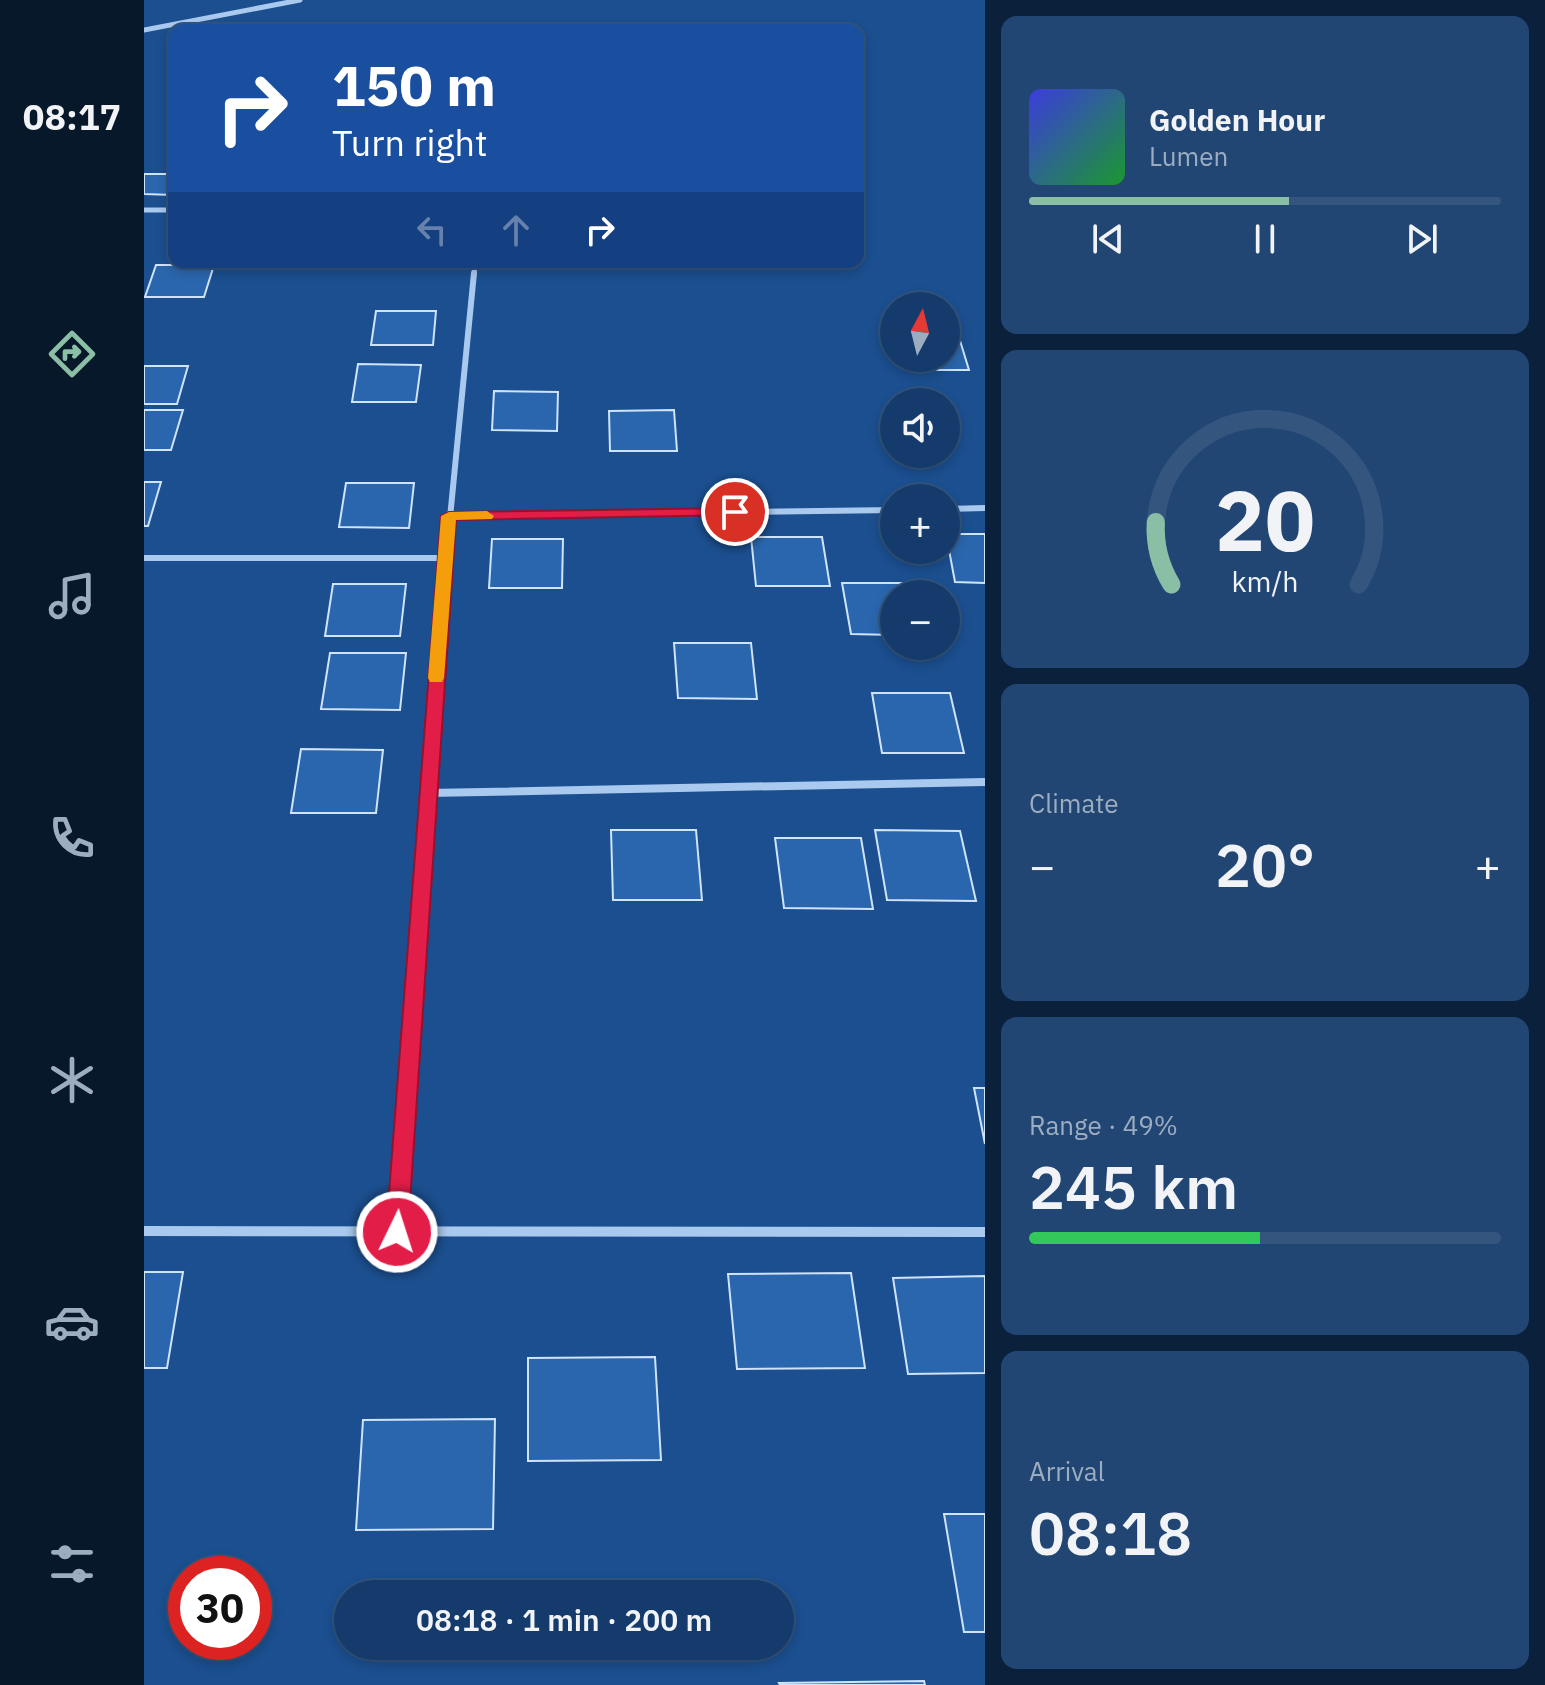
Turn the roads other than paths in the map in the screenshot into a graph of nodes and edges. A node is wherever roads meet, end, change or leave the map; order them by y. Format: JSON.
{"nodes":[{"id":1,"x":300,"y":0,"type":"edge"},
{"id":2,"x":175,"y":24,"type":"edge"},
{"id":3,"x":168,"y":25,"type":"edge"},
{"id":4,"x":144,"y":30,"type":"edge"},
{"id":5,"x":144,"y":210,"type":"edge"},
{"id":6,"x":168,"y":210,"type":"edge"},
{"id":7,"x":474,"y":268,"type":"edge"},
{"id":8,"x":985,"y":508,"type":"edge"},
{"id":9,"x":960,"y":509,"type":"edge"},
{"id":10,"x":880,"y":510,"type":"edge"},
{"id":11,"x":449,"y":516,"type":"junction"},
{"id":12,"x":144,"y":558,"type":"edge"},
{"id":13,"x":444,"y":558,"type":"junction"},
{"id":14,"x":985,"y":782,"type":"edge"},
{"id":15,"x":428,"y":793,"type":"junction"},
{"id":16,"x":144,"y":1231,"type":"edge"},
{"id":17,"x":397,"y":1232,"type":"junction"},
{"id":18,"x":985,"y":1232,"type":"edge"}],
"edges":[{"from":1,"to":2,"type":"street"},
{"from":3,"to":4,"type":"street"},
{"from":5,"to":6,"type":"street"},
{"from":7,"to":11,"type":"street"},
{"from":8,"to":9,"type":"street"},
{"from":10,"to":11,"type":"street"},
{"from":11,"to":13,"type":"street"},
{"from":12,"to":13,"type":"street"},
{"from":13,"to":15,"type":"street"},
{"from":14,"to":15,"type":"street"},
{"from":15,"to":17,"type":"street"},
{"from":16,"to":17,"type":"street"},
{"from":17,"to":18,"type":"street"}]}
